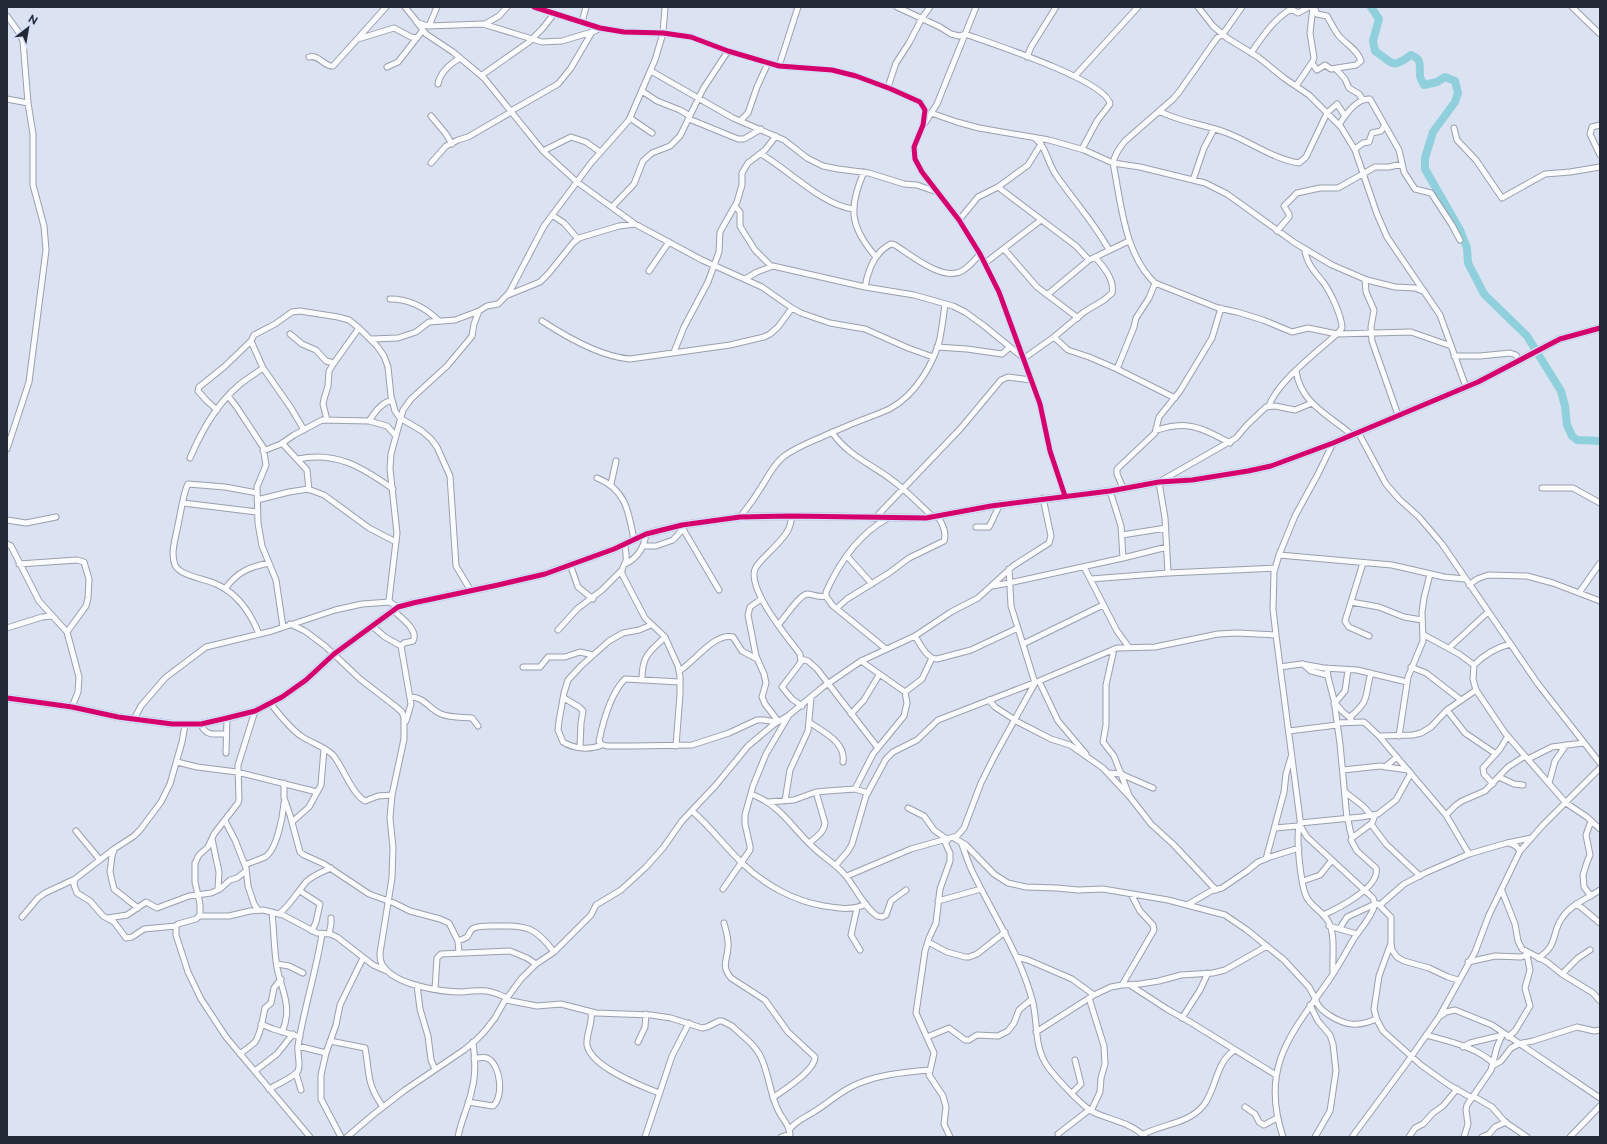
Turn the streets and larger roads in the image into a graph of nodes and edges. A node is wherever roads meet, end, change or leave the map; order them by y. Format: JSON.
{"nodes":[{"id":1,"x":386,"y":7,"type":"edge"},
{"id":2,"x":405,"y":7,"type":"edge"},
{"id":3,"x":437,"y":7,"type":"edge"},
{"id":4,"x":507,"y":7,"type":"edge"},
{"id":5,"x":534,"y":7,"type":"edge"},
{"id":6,"x":586,"y":7,"type":"edge"},
{"id":7,"x":665,"y":7,"type":"edge"},
{"id":8,"x":798,"y":7,"type":"edge"},
{"id":9,"x":897,"y":7,"type":"edge"},
{"id":10,"x":930,"y":7,"type":"edge"},
{"id":11,"x":976,"y":7,"type":"edge"},
{"id":12,"x":1056,"y":7,"type":"edge"},
{"id":13,"x":1138,"y":7,"type":"edge"},
{"id":14,"x":1198,"y":7,"type":"edge"},
{"id":15,"x":1242,"y":7,"type":"edge"},
{"id":16,"x":1309,"y":7,"type":"edge"},
{"id":17,"x":1314,"y":7,"type":"edge"},
{"id":18,"x":545,"y":9,"type":"edge"},
{"id":19,"x":1571,"y":9,"type":"edge"},
{"id":20,"x":554,"y":14,"type":"junction"},
{"id":21,"x":7,"y":16,"type":"edge"},
{"id":22,"x":921,"y":19,"type":"junction"},
{"id":23,"x":416,"y":21,"type":"junction"},
{"id":24,"x":582,"y":22,"type":"junction"},
{"id":25,"x":485,"y":24,"type":"junction"},
{"id":26,"x":428,"y":26,"type":"junction"},
{"id":27,"x":600,"y":28,"type":"junction"},
{"id":28,"x":423,"y":30,"type":"junction"},
{"id":29,"x":592,"y":32,"type":"junction"},
{"id":30,"x":663,"y":33,"type":"junction"},
{"id":31,"x":965,"y":34,"type":"junction"},
{"id":32,"x":1223,"y":34,"type":"junction"},
{"id":33,"x":1600,"y":34,"type":"edge"},
{"id":34,"x":417,"y":38,"type":"junction"},
{"id":35,"x":357,"y":39,"type":"junction"},
{"id":36,"x":532,"y":39,"type":"junction"},
{"id":37,"x":728,"y":51,"type":"junction"},
{"id":38,"x":1251,"y":53,"type":"junction"},
{"id":39,"x":309,"y":57,"type":"dead end"},
{"id":40,"x":1027,"y":57,"type":"junction"},
{"id":41,"x":460,"y":58,"type":"junction"},
{"id":42,"x":768,"y":63,"type":"junction"},
{"id":43,"x":1312,"y":64,"type":"junction"},
{"id":44,"x":779,"y":66,"type":"junction"},
{"id":45,"x":387,"y":67,"type":"dead end"},
{"id":46,"x":1336,"y":69,"type":"junction"},
{"id":47,"x":651,"y":71,"type":"junction"},
{"id":48,"x":482,"y":75,"type":"junction"},
{"id":49,"x":1075,"y":76,"type":"junction"},
{"id":50,"x":438,"y":84,"type":"dead end"},
{"id":51,"x":1296,"y":86,"type":"junction"},
{"id":52,"x":888,"y":87,"type":"junction"},
{"id":53,"x":642,"y":91,"type":"junction"},
{"id":54,"x":699,"y":97,"type":"junction"},
{"id":55,"x":7,"y":99,"type":"edge"},
{"id":56,"x":1363,"y":100,"type":"junction"},
{"id":57,"x":28,"y":103,"type":"junction"},
{"id":58,"x":1159,"y":111,"type":"junction"},
{"id":59,"x":511,"y":112,"type":"junction"},
{"id":60,"x":931,"y":113,"type":"junction"},
{"id":61,"x":1327,"y":113,"type":"junction"},
{"id":62,"x":431,"y":116,"type":"dead end"},
{"id":63,"x":1346,"y":116,"type":"junction"},
{"id":64,"x":689,"y":117,"type":"junction"},
{"id":65,"x":630,"y":118,"type":"junction"},
{"id":66,"x":740,"y":121,"type":"junction"},
{"id":67,"x":923,"y":125,"type":"junction"},
{"id":68,"x":1339,"y":125,"type":"junction"},
{"id":69,"x":1600,"y":125,"type":"edge"},
{"id":70,"x":1384,"y":126,"type":"junction"},
{"id":71,"x":1454,"y":128,"type":"dead end"},
{"id":72,"x":761,"y":129,"type":"junction"},
{"id":73,"x":1214,"y":129,"type":"junction"},
{"id":74,"x":652,"y":133,"type":"dead end"},
{"id":75,"x":776,"y":136,"type":"junction"},
{"id":76,"x":1033,"y":136,"type":"junction"},
{"id":77,"x":452,"y":144,"type":"junction"},
{"id":78,"x":1041,"y":144,"type":"junction"},
{"id":79,"x":1082,"y":149,"type":"junction"},
{"id":80,"x":1355,"y":149,"type":"junction"},
{"id":81,"x":543,"y":151,"type":"junction"},
{"id":82,"x":600,"y":152,"type":"junction"},
{"id":83,"x":761,"y":154,"type":"junction"},
{"id":84,"x":1600,"y":155,"type":"edge"},
{"id":85,"x":431,"y":163,"type":"dead end"},
{"id":86,"x":1113,"y":163,"type":"junction"},
{"id":87,"x":1402,"y":164,"type":"junction"},
{"id":88,"x":1600,"y":167,"type":"edge"},
{"id":89,"x":864,"y":172,"type":"junction"},
{"id":90,"x":1363,"y":173,"type":"junction"},
{"id":91,"x":1193,"y":180,"type":"junction"},
{"id":92,"x":577,"y":182,"type":"junction"},
{"id":93,"x":998,"y":187,"type":"junction"},
{"id":94,"x":936,"y":192,"type":"junction"},
{"id":95,"x":735,"y":206,"type":"junction"},
{"id":96,"x":612,"y":207,"type":"junction"},
{"id":97,"x":853,"y":209,"type":"junction"},
{"id":98,"x":552,"y":215,"type":"junction"},
{"id":99,"x":959,"y":220,"type":"junction"},
{"id":100,"x":1041,"y":220,"type":"junction"},
{"id":101,"x":635,"y":224,"type":"junction"},
{"id":102,"x":1277,"y":231,"type":"junction"},
{"id":103,"x":578,"y":239,"type":"junction"},
{"id":104,"x":1460,"y":240,"type":"dead end"},
{"id":105,"x":1129,"y":241,"type":"junction"},
{"id":106,"x":670,"y":242,"type":"junction"},
{"id":107,"x":1004,"y":248,"type":"junction"},
{"id":108,"x":1108,"y":250,"type":"junction"},
{"id":109,"x":1305,"y":250,"type":"junction"},
{"id":110,"x":980,"y":254,"type":"junction"},
{"id":111,"x":876,"y":257,"type":"junction"},
{"id":112,"x":1095,"y":257,"type":"junction"},
{"id":113,"x":1089,"y":260,"type":"junction"},
{"id":114,"x":985,"y":264,"type":"junction"},
{"id":115,"x":715,"y":265,"type":"junction"},
{"id":116,"x":771,"y":266,"type":"junction"},
{"id":117,"x":649,"y":271,"type":"dead end"},
{"id":118,"x":745,"y":279,"type":"junction"},
{"id":119,"x":1365,"y":279,"type":"junction"},
{"id":120,"x":1155,"y":282,"type":"junction"},
{"id":121,"x":865,"y":287,"type":"junction"},
{"id":122,"x":1425,"y":292,"type":"junction"},
{"id":123,"x":508,"y":295,"type":"junction"},
{"id":124,"x":1047,"y":295,"type":"junction"},
{"id":125,"x":390,"y":299,"type":"dead end"},
{"id":126,"x":945,"y":304,"type":"junction"},
{"id":127,"x":792,"y":308,"type":"junction"},
{"id":128,"x":1221,"y":308,"type":"junction"},
{"id":129,"x":479,"y":312,"type":"junction"},
{"id":130,"x":1078,"y":318,"type":"junction"},
{"id":131,"x":439,"y":321,"type":"junction"},
{"id":132,"x":542,"y":321,"type":"dead end"},
{"id":133,"x":359,"y":328,"type":"junction"},
{"id":134,"x":1600,"y":328,"type":"edge"},
{"id":135,"x":1371,"y":332,"type":"junction"},
{"id":136,"x":290,"y":334,"type":"dead end"},
{"id":137,"x":1337,"y":334,"type":"junction"},
{"id":138,"x":1054,"y":337,"type":"junction"},
{"id":139,"x":371,"y":339,"type":"junction"},
{"id":140,"x":251,"y":341,"type":"junction"},
{"id":141,"x":1451,"y":346,"type":"junction"},
{"id":142,"x":1010,"y":347,"type":"junction"},
{"id":143,"x":937,"y":348,"type":"junction"},
{"id":144,"x":674,"y":352,"type":"junction"},
{"id":145,"x":1454,"y":356,"type":"junction"},
{"id":146,"x":933,"y":357,"type":"junction"},
{"id":147,"x":1022,"y":358,"type":"junction"},
{"id":148,"x":1520,"y":360,"type":"junction"},
{"id":149,"x":334,"y":363,"type":"junction"},
{"id":150,"x":263,"y":368,"type":"junction"},
{"id":151,"x":1117,"y":369,"type":"junction"},
{"id":152,"x":1296,"y":371,"type":"junction"},
{"id":153,"x":1030,"y":380,"type":"junction"},
{"id":154,"x":1466,"y":386,"type":"junction"},
{"id":155,"x":228,"y":396,"type":"junction"},
{"id":156,"x":1175,"y":398,"type":"junction"},
{"id":157,"x":392,"y":400,"type":"junction"},
{"id":158,"x":1312,"y":404,"type":"junction"},
{"id":159,"x":1269,"y":406,"type":"junction"},
{"id":160,"x":217,"y":410,"type":"junction"},
{"id":161,"x":1398,"y":415,"type":"junction"},
{"id":162,"x":400,"y":418,"type":"junction"},
{"id":163,"x":327,"y":420,"type":"junction"},
{"id":164,"x":368,"y":421,"type":"junction"},
{"id":165,"x":304,"y":430,"type":"junction"},
{"id":166,"x":1156,"y":430,"type":"junction"},
{"id":167,"x":832,"y":432,"type":"junction"},
{"id":168,"x":1355,"y":433,"type":"junction"},
{"id":169,"x":396,"y":436,"type":"junction"},
{"id":170,"x":282,"y":443,"type":"junction"},
{"id":171,"x":1230,"y":443,"type":"junction"},
{"id":172,"x":1333,"y":443,"type":"junction"},
{"id":173,"x":7,"y":449,"type":"edge"},
{"id":174,"x":263,"y":451,"type":"junction"},
{"id":175,"x":190,"y":458,"type":"dead end"},
{"id":176,"x":298,"y":459,"type":"junction"},
{"id":177,"x":616,"y":461,"type":"dead end"},
{"id":178,"x":598,"y":478,"type":"dead end"},
{"id":179,"x":1159,"y":482,"type":"junction"},
{"id":180,"x":611,"y":484,"type":"junction"},
{"id":181,"x":903,"y":488,"type":"junction"},
{"id":182,"x":1123,"y":488,"type":"junction"},
{"id":183,"x":1542,"y":488,"type":"dead end"},
{"id":184,"x":393,"y":489,"type":"junction"},
{"id":185,"x":309,"y":490,"type":"junction"},
{"id":186,"x":1110,"y":491,"type":"junction"},
{"id":187,"x":257,"y":493,"type":"junction"},
{"id":188,"x":1065,"y":496,"type":"junction"},
{"id":189,"x":1043,"y":498,"type":"junction"},
{"id":190,"x":257,"y":500,"type":"junction"},
{"id":191,"x":183,"y":503,"type":"junction"},
{"id":192,"x":1600,"y":503,"type":"edge"},
{"id":193,"x":1000,"y":504,"type":"junction"},
{"id":194,"x":257,"y":512,"type":"junction"},
{"id":195,"x":792,"y":516,"type":"junction"},
{"id":196,"x":56,"y":517,"type":"dead end"},
{"id":197,"x":740,"y":517,"type":"junction"},
{"id":198,"x":936,"y":517,"type":"junction"},
{"id":199,"x":876,"y":518,"type":"junction"},
{"id":200,"x":888,"y":518,"type":"junction"},
{"id":201,"x":7,"y":520,"type":"edge"},
{"id":202,"x":683,"y":527,"type":"junction"},
{"id":203,"x":976,"y":527,"type":"dead end"},
{"id":204,"x":1166,"y":528,"type":"junction"},
{"id":205,"x":646,"y":534,"type":"junction"},
{"id":206,"x":1122,"y":535,"type":"junction"},
{"id":207,"x":634,"y":540,"type":"junction"},
{"id":208,"x":396,"y":542,"type":"junction"},
{"id":209,"x":7,"y":544,"type":"edge"},
{"id":210,"x":625,"y":544,"type":"junction"},
{"id":211,"x":643,"y":546,"type":"junction"},
{"id":212,"x":1167,"y":547,"type":"junction"},
{"id":213,"x":1279,"y":555,"type":"junction"},
{"id":214,"x":847,"y":556,"type":"junction"},
{"id":215,"x":1123,"y":558,"type":"junction"},
{"id":216,"x":1363,"y":562,"type":"junction"},
{"id":217,"x":269,"y":563,"type":"junction"},
{"id":218,"x":1600,"y":563,"type":"edge"},
{"id":219,"x":19,"y":564,"type":"junction"},
{"id":220,"x":570,"y":564,"type":"junction"},
{"id":221,"x":625,"y":564,"type":"junction"},
{"id":222,"x":1084,"y":567,"type":"junction"},
{"id":223,"x":1275,"y":568,"type":"junction"},
{"id":224,"x":1009,"y":569,"type":"junction"},
{"id":225,"x":621,"y":571,"type":"junction"},
{"id":226,"x":1168,"y":573,"type":"junction"},
{"id":227,"x":1430,"y":574,"type":"junction"},
{"id":228,"x":1091,"y":579,"type":"junction"},
{"id":229,"x":1465,"y":579,"type":"junction"},
{"id":230,"x":1010,"y":583,"type":"junction"},
{"id":231,"x":872,"y":584,"type":"junction"},
{"id":232,"x":1469,"y":585,"type":"junction"},
{"id":233,"x":992,"y":586,"type":"junction"},
{"id":234,"x":225,"y":589,"type":"junction"},
{"id":235,"x":719,"y":590,"type":"dead end"},
{"id":236,"x":471,"y":591,"type":"junction"},
{"id":237,"x":1579,"y":593,"type":"junction"},
{"id":238,"x":826,"y":596,"type":"junction"},
{"id":239,"x":593,"y":599,"type":"junction"},
{"id":240,"x":762,"y":599,"type":"junction"},
{"id":241,"x":1600,"y":601,"type":"edge"},
{"id":242,"x":390,"y":602,"type":"junction"},
{"id":243,"x":1351,"y":602,"type":"junction"},
{"id":244,"x":1103,"y":605,"type":"junction"},
{"id":245,"x":837,"y":608,"type":"junction"},
{"id":246,"x":396,"y":609,"type":"junction"},
{"id":247,"x":1488,"y":612,"type":"junction"},
{"id":248,"x":52,"y":616,"type":"junction"},
{"id":249,"x":1422,"y":620,"type":"junction"},
{"id":250,"x":290,"y":624,"type":"junction"},
{"id":251,"x":651,"y":625,"type":"junction"},
{"id":252,"x":778,"y":625,"type":"junction"},
{"id":253,"x":372,"y":626,"type":"junction"},
{"id":254,"x":283,"y":627,"type":"junction"},
{"id":255,"x":7,"y":628,"type":"edge"},
{"id":256,"x":1018,"y":628,"type":"junction"},
{"id":257,"x":558,"y":630,"type":"dead end"},
{"id":258,"x":67,"y":632,"type":"junction"},
{"id":259,"x":259,"y":634,"type":"junction"},
{"id":260,"x":1276,"y":635,"type":"junction"},
{"id":261,"x":1424,"y":635,"type":"junction"},
{"id":262,"x":915,"y":636,"type":"junction"},
{"id":263,"x":1369,"y":636,"type":"dead end"},
{"id":264,"x":665,"y":637,"type":"junction"},
{"id":265,"x":1023,"y":644,"type":"junction"},
{"id":266,"x":1510,"y":644,"type":"junction"},
{"id":267,"x":401,"y":646,"type":"junction"},
{"id":268,"x":1128,"y":646,"type":"junction"},
{"id":269,"x":1449,"y":648,"type":"junction"},
{"id":270,"x":886,"y":649,"type":"junction"},
{"id":271,"x":1114,"y":649,"type":"junction"},
{"id":272,"x":334,"y":654,"type":"junction"},
{"id":273,"x":593,"y":655,"type":"junction"},
{"id":274,"x":932,"y":658,"type":"junction"},
{"id":275,"x":757,"y":659,"type":"junction"},
{"id":276,"x":801,"y":659,"type":"junction"},
{"id":277,"x":861,"y":661,"type":"junction"},
{"id":278,"x":1303,"y":664,"type":"junction"},
{"id":279,"x":1474,"y":665,"type":"junction"},
{"id":280,"x":523,"y":667,"type":"dead end"},
{"id":281,"x":1280,"y":667,"type":"junction"},
{"id":282,"x":1411,"y":667,"type":"junction"},
{"id":283,"x":1327,"y":668,"type":"junction"},
{"id":284,"x":1348,"y":670,"type":"junction"},
{"id":285,"x":679,"y":671,"type":"junction"},
{"id":286,"x":1371,"y":673,"type":"junction"},
{"id":287,"x":879,"y":674,"type":"junction"},
{"id":288,"x":1327,"y":675,"type":"junction"},
{"id":289,"x":642,"y":679,"type":"junction"},
{"id":290,"x":680,"y":682,"type":"junction"},
{"id":291,"x":1037,"y":682,"type":"junction"},
{"id":292,"x":1406,"y":682,"type":"junction"},
{"id":293,"x":827,"y":684,"type":"junction"},
{"id":294,"x":1476,"y":690,"type":"junction"},
{"id":295,"x":905,"y":692,"type":"junction"},
{"id":296,"x":410,"y":697,"type":"junction"},
{"id":297,"x":7,"y":698,"type":"edge"},
{"id":298,"x":564,"y":698,"type":"junction"},
{"id":299,"x":811,"y":698,"type":"junction"},
{"id":300,"x":988,"y":700,"type":"junction"},
{"id":301,"x":1461,"y":700,"type":"junction"},
{"id":302,"x":271,"y":704,"type":"junction"},
{"id":303,"x":1335,"y":704,"type":"junction"},
{"id":304,"x":802,"y":706,"type":"junction"},
{"id":305,"x":72,"y":707,"type":"junction"},
{"id":306,"x":1447,"y":710,"type":"junction"},
{"id":307,"x":255,"y":711,"type":"junction"},
{"id":308,"x":851,"y":714,"type":"junction"},
{"id":309,"x":789,"y":716,"type":"junction"},
{"id":310,"x":1350,"y":717,"type":"junction"},
{"id":311,"x":226,"y":718,"type":"junction"},
{"id":312,"x":134,"y":719,"type":"junction"},
{"id":313,"x":1015,"y":720,"type":"junction"},
{"id":314,"x":777,"y":721,"type":"junction"},
{"id":315,"x":405,"y":722,"type":"junction"},
{"id":316,"x":809,"y":722,"type":"junction"},
{"id":317,"x":1355,"y":722,"type":"junction"},
{"id":318,"x":201,"y":724,"type":"junction"},
{"id":319,"x":1337,"y":724,"type":"junction"},
{"id":320,"x":184,"y":725,"type":"junction"},
{"id":321,"x":478,"y":726,"type":"dead end"},
{"id":322,"x":1289,"y":731,"type":"junction"},
{"id":323,"x":225,"y":734,"type":"junction"},
{"id":324,"x":1378,"y":735,"type":"junction"},
{"id":325,"x":1399,"y":736,"type":"junction"},
{"id":326,"x":1508,"y":736,"type":"junction"},
{"id":327,"x":1583,"y":743,"type":"junction"},
{"id":328,"x":1566,"y":744,"type":"junction"},
{"id":329,"x":602,"y":745,"type":"junction"},
{"id":330,"x":676,"y":746,"type":"junction"},
{"id":331,"x":580,"y":748,"type":"junction"},
{"id":332,"x":878,"y":748,"type":"junction"},
{"id":333,"x":324,"y":749,"type":"junction"},
{"id":334,"x":226,"y":754,"type":"dead end"},
{"id":335,"x":1496,"y":754,"type":"junction"},
{"id":336,"x":1291,"y":756,"type":"junction"},
{"id":337,"x":1396,"y":757,"type":"junction"},
{"id":338,"x":1526,"y":757,"type":"junction"},
{"id":339,"x":1091,"y":760,"type":"junction"},
{"id":340,"x":177,"y":762,"type":"junction"},
{"id":341,"x":843,"y":762,"type":"dead end"},
{"id":342,"x":1600,"y":763,"type":"edge"},
{"id":343,"x":1385,"y":767,"type":"junction"},
{"id":344,"x":1600,"y":768,"type":"edge"},
{"id":345,"x":1343,"y":770,"type":"junction"},
{"id":346,"x":237,"y":772,"type":"junction"},
{"id":347,"x":1410,"y":772,"type":"junction"},
{"id":348,"x":1108,"y":773,"type":"junction"},
{"id":349,"x":1122,"y":775,"type":"junction"},
{"id":350,"x":1499,"y":777,"type":"junction"},
{"id":351,"x":284,"y":783,"type":"junction"},
{"id":352,"x":1550,"y":783,"type":"junction"},
{"id":353,"x":1493,"y":784,"type":"junction"},
{"id":354,"x":1523,"y":785,"type":"dead end"},
{"id":355,"x":1153,"y":788,"type":"dead end"},
{"id":356,"x":855,"y":789,"type":"junction"},
{"id":357,"x":317,"y":792,"type":"junction"},
{"id":358,"x":816,"y":792,"type":"junction"},
{"id":359,"x":1345,"y":792,"type":"junction"},
{"id":360,"x":868,"y":793,"type":"junction"},
{"id":361,"x":751,"y":794,"type":"junction"},
{"id":362,"x":392,"y":795,"type":"junction"},
{"id":363,"x":1130,"y":798,"type":"junction"},
{"id":364,"x":285,"y":801,"type":"junction"},
{"id":365,"x":785,"y":801,"type":"junction"},
{"id":366,"x":768,"y":802,"type":"junction"},
{"id":367,"x":1566,"y":803,"type":"junction"},
{"id":368,"x":908,"y":808,"type":"dead end"},
{"id":369,"x":692,"y":811,"type":"junction"},
{"id":370,"x":1374,"y":815,"type":"junction"},
{"id":371,"x":1446,"y":815,"type":"junction"},
{"id":372,"x":1348,"y":819,"type":"junction"},
{"id":373,"x":1591,"y":820,"type":"junction"},
{"id":374,"x":225,"y":821,"type":"junction"},
{"id":375,"x":292,"y":822,"type":"junction"},
{"id":376,"x":1299,"y":824,"type":"junction"},
{"id":377,"x":1370,"y":824,"type":"junction"},
{"id":378,"x":1274,"y":828,"type":"junction"},
{"id":379,"x":1600,"y":829,"type":"edge"},
{"id":380,"x":962,"y":830,"type":"junction"},
{"id":381,"x":76,"y":831,"type":"dead end"},
{"id":382,"x":1352,"y":837,"type":"junction"},
{"id":383,"x":212,"y":838,"type":"junction"},
{"id":384,"x":954,"y":838,"type":"junction"},
{"id":385,"x":1531,"y":838,"type":"junction"},
{"id":386,"x":946,"y":840,"type":"junction"},
{"id":387,"x":962,"y":841,"type":"junction"},
{"id":388,"x":809,"y":843,"type":"junction"},
{"id":389,"x":1508,"y":843,"type":"junction"},
{"id":390,"x":1299,"y":848,"type":"junction"},
{"id":391,"x":114,"y":849,"type":"junction"},
{"id":392,"x":1520,"y":851,"type":"junction"},
{"id":393,"x":1469,"y":854,"type":"junction"},
{"id":394,"x":1266,"y":859,"type":"junction"},
{"id":395,"x":100,"y":860,"type":"junction"},
{"id":396,"x":1332,"y":860,"type":"junction"},
{"id":397,"x":742,"y":863,"type":"junction"},
{"id":398,"x":836,"y":865,"type":"junction"},
{"id":399,"x":245,"y":868,"type":"junction"},
{"id":400,"x":331,"y":868,"type":"junction"},
{"id":401,"x":846,"y":876,"type":"junction"},
{"id":402,"x":1420,"y":876,"type":"junction"},
{"id":403,"x":75,"y":879,"type":"junction"},
{"id":404,"x":1303,"y":881,"type":"junction"},
{"id":405,"x":218,"y":889,"type":"junction"},
{"id":406,"x":723,"y":889,"type":"dead end"},
{"id":407,"x":981,"y":889,"type":"junction"},
{"id":408,"x":906,"y":890,"type":"dead end"},
{"id":409,"x":1216,"y":890,"type":"junction"},
{"id":410,"x":1365,"y":890,"type":"junction"},
{"id":411,"x":1600,"y":890,"type":"edge"},
{"id":412,"x":300,"y":891,"type":"junction"},
{"id":413,"x":1502,"y":891,"type":"junction"},
{"id":414,"x":1131,"y":894,"type":"junction"},
{"id":415,"x":197,"y":895,"type":"junction"},
{"id":416,"x":1591,"y":896,"type":"junction"},
{"id":417,"x":389,"y":900,"type":"junction"},
{"id":418,"x":938,"y":901,"type":"junction"},
{"id":419,"x":866,"y":904,"type":"junction"},
{"id":420,"x":1377,"y":904,"type":"junction"},
{"id":421,"x":1576,"y":904,"type":"junction"},
{"id":422,"x":1187,"y":905,"type":"junction"},
{"id":423,"x":138,"y":908,"type":"junction"},
{"id":424,"x":857,"y":908,"type":"junction"},
{"id":425,"x":258,"y":910,"type":"junction"},
{"id":426,"x":272,"y":912,"type":"junction"},
{"id":427,"x":279,"y":914,"type":"junction"},
{"id":428,"x":200,"y":916,"type":"junction"},
{"id":429,"x":1323,"y":916,"type":"junction"},
{"id":430,"x":22,"y":917,"type":"dead end"},
{"id":431,"x":108,"y":918,"type":"junction"},
{"id":432,"x":331,"y":918,"type":"dead end"},
{"id":433,"x":724,"y":923,"type":"dead end"},
{"id":434,"x":1600,"y":923,"type":"edge"},
{"id":435,"x":176,"y":926,"type":"junction"},
{"id":436,"x":1329,"y":926,"type":"junction"},
{"id":437,"x":1340,"y":928,"type":"junction"},
{"id":438,"x":312,"y":931,"type":"junction"},
{"id":439,"x":1004,"y":932,"type":"junction"},
{"id":440,"x":322,"y":934,"type":"junction"},
{"id":441,"x":329,"y":934,"type":"junction"},
{"id":442,"x":1357,"y":934,"type":"junction"},
{"id":443,"x":458,"y":941,"type":"junction"},
{"id":444,"x":928,"y":942,"type":"junction"},
{"id":445,"x":1391,"y":943,"type":"junction"},
{"id":446,"x":1267,"y":946,"type":"junction"},
{"id":447,"x":860,"y":950,"type":"dead end"},
{"id":448,"x":1590,"y":950,"type":"dead end"},
{"id":449,"x":554,"y":952,"type":"junction"},
{"id":450,"x":459,"y":953,"type":"junction"},
{"id":451,"x":1528,"y":954,"type":"junction"},
{"id":452,"x":1017,"y":956,"type":"junction"},
{"id":453,"x":362,"y":958,"type":"junction"},
{"id":454,"x":1538,"y":958,"type":"junction"},
{"id":455,"x":1468,"y":962,"type":"junction"},
{"id":456,"x":277,"y":964,"type":"junction"},
{"id":457,"x":536,"y":964,"type":"junction"},
{"id":458,"x":387,"y":970,"type":"junction"},
{"id":459,"x":303,"y":973,"type":"dead end"},
{"id":460,"x":1208,"y":973,"type":"junction"},
{"id":461,"x":1333,"y":974,"type":"junction"},
{"id":462,"x":1562,"y":974,"type":"junction"},
{"id":463,"x":281,"y":979,"type":"junction"},
{"id":464,"x":1458,"y":980,"type":"junction"},
{"id":465,"x":417,"y":985,"type":"junction"},
{"id":466,"x":1122,"y":985,"type":"junction"},
{"id":467,"x":1130,"y":985,"type":"junction"},
{"id":468,"x":435,"y":989,"type":"junction"},
{"id":469,"x":1091,"y":997,"type":"junction"},
{"id":470,"x":506,"y":999,"type":"junction"},
{"id":471,"x":1032,"y":999,"type":"junction"},
{"id":472,"x":1315,"y":999,"type":"junction"},
{"id":473,"x":1600,"y":1000,"type":"edge"},
{"id":474,"x":1310,"y":1006,"type":"junction"},
{"id":475,"x":591,"y":1012,"type":"junction"},
{"id":476,"x":646,"y":1014,"type":"junction"},
{"id":477,"x":1439,"y":1017,"type":"junction"},
{"id":478,"x":1182,"y":1018,"type":"junction"},
{"id":479,"x":1376,"y":1019,"type":"junction"},
{"id":480,"x":261,"y":1024,"type":"junction"},
{"id":481,"x":689,"y":1024,"type":"junction"},
{"id":482,"x":1600,"y":1030,"type":"edge"},
{"id":483,"x":282,"y":1032,"type":"junction"},
{"id":484,"x":1036,"y":1032,"type":"junction"},
{"id":485,"x":293,"y":1034,"type":"junction"},
{"id":486,"x":1426,"y":1035,"type":"junction"},
{"id":487,"x":1505,"y":1035,"type":"junction"},
{"id":488,"x":300,"y":1036,"type":"junction"},
{"id":489,"x":927,"y":1037,"type":"junction"},
{"id":490,"x":330,"y":1041,"type":"junction"},
{"id":491,"x":473,"y":1042,"type":"junction"},
{"id":492,"x":638,"y":1042,"type":"dead end"},
{"id":493,"x":1518,"y":1044,"type":"junction"},
{"id":494,"x":298,"y":1046,"type":"junction"},
{"id":495,"x":1463,"y":1047,"type":"junction"},
{"id":496,"x":1235,"y":1050,"type":"junction"},
{"id":497,"x":326,"y":1053,"type":"junction"},
{"id":498,"x":240,"y":1054,"type":"junction"},
{"id":499,"x":1412,"y":1056,"type":"junction"},
{"id":500,"x":474,"y":1059,"type":"junction"},
{"id":501,"x":1075,"y":1060,"type":"dead end"},
{"id":502,"x":1494,"y":1064,"type":"junction"},
{"id":503,"x":435,"y":1069,"type":"junction"},
{"id":504,"x":930,"y":1070,"type":"junction"},
{"id":505,"x":255,"y":1072,"type":"junction"},
{"id":506,"x":296,"y":1073,"type":"junction"},
{"id":507,"x":1276,"y":1075,"type":"junction"},
{"id":508,"x":269,"y":1089,"type":"junction"},
{"id":509,"x":1457,"y":1089,"type":"junction"},
{"id":510,"x":301,"y":1090,"type":"dead end"},
{"id":511,"x":660,"y":1093,"type":"junction"},
{"id":512,"x":1072,"y":1093,"type":"junction"},
{"id":513,"x":1473,"y":1097,"type":"junction"},
{"id":514,"x":773,"y":1098,"type":"junction"},
{"id":515,"x":1600,"y":1098,"type":"edge"},
{"id":516,"x":468,"y":1102,"type":"junction"},
{"id":517,"x":1600,"y":1106,"type":"edge"},
{"id":518,"x":383,"y":1107,"type":"junction"},
{"id":519,"x":1245,"y":1107,"type":"dead end"},
{"id":520,"x":1090,"y":1110,"type":"junction"},
{"id":521,"x":1277,"y":1118,"type":"junction"},
{"id":522,"x":1506,"y":1122,"type":"junction"},
{"id":523,"x":790,"y":1133,"type":"edge"},
{"id":524,"x":1058,"y":1134,"type":"dead end"},
{"id":525,"x":1144,"y":1136,"type":"edge"},
{"id":526,"x":310,"y":1137,"type":"edge"},
{"id":527,"x":340,"y":1137,"type":"edge"},
{"id":528,"x":348,"y":1137,"type":"edge"},
{"id":529,"x":458,"y":1137,"type":"edge"},
{"id":530,"x":645,"y":1137,"type":"edge"},
{"id":531,"x":781,"y":1137,"type":"edge"},
{"id":532,"x":950,"y":1137,"type":"edge"},
{"id":533,"x":1283,"y":1137,"type":"edge"},
{"id":534,"x":1315,"y":1137,"type":"edge"},
{"id":535,"x":1352,"y":1137,"type":"edge"},
{"id":536,"x":1409,"y":1137,"type":"edge"},
{"id":537,"x":1464,"y":1137,"type":"edge"},
{"id":538,"x":1482,"y":1137,"type":"edge"},
{"id":539,"x":1527,"y":1137,"type":"edge"},
{"id":540,"x":1570,"y":1137,"type":"edge"}],
"edges":[{"from":1,"to":35,"type":"street"},
{"from":2,"to":23,"type":"street"},
{"from":3,"to":26,"type":"street"},
{"from":4,"to":25,"type":"street"},
{"from":5,"to":18,"type":"street"},
{"from":6,"to":24,"type":"street"},
{"from":7,"to":30,"type":"street"},
{"from":8,"to":44,"type":"street"},
{"from":9,"to":22,"type":"street"},
{"from":10,"to":22,"type":"street"},
{"from":11,"to":31,"type":"street"},
{"from":12,"to":40,"type":"street"},
{"from":13,"to":49,"type":"street"},
{"from":14,"to":32,"type":"street"},
{"from":15,"to":32,"type":"street"},
{"from":16,"to":38,"type":"street"},
{"from":17,"to":43,"type":"street"},
{"from":17,"to":46,"type":"street"},
{"from":18,"to":20,"type":"street"},
{"from":19,"to":33,"type":"street"},
{"from":20,"to":24,"type":"street"},
{"from":20,"to":36,"type":"street"},
{"from":21,"to":57,"type":"street"},
{"from":22,"to":31,"type":"street"},
{"from":22,"to":52,"type":"street"},
{"from":23,"to":26,"type":"street"},
{"from":23,"to":28,"type":"street"},
{"from":24,"to":27,"type":"street"},
{"from":25,"to":26,"type":"street"},
{"from":25,"to":36,"type":"street"},
{"from":27,"to":29,"type":"street"},
{"from":27,"to":30,"type":"street"},
{"from":28,"to":34,"type":"street"},
{"from":28,"to":41,"type":"street"},
{"from":29,"to":36,"type":"street"},
{"from":29,"to":59,"type":"street"},
{"from":30,"to":37,"type":"street"},
{"from":30,"to":47,"type":"street"},
{"from":31,"to":40,"type":"street"},
{"from":31,"to":60,"type":"street"},
{"from":32,"to":38,"type":"street"},
{"from":32,"to":58,"type":"street"},
{"from":34,"to":35,"type":"street"},
{"from":34,"to":45,"type":"street"},
{"from":35,"to":39,"type":"street"},
{"from":36,"to":48,"type":"street"},
{"from":37,"to":42,"type":"street"},
{"from":37,"to":54,"type":"street"},
{"from":38,"to":51,"type":"street"},
{"from":40,"to":49,"type":"street"},
{"from":41,"to":48,"type":"street"},
{"from":41,"to":50,"type":"street"},
{"from":42,"to":44,"type":"street"},
{"from":42,"to":66,"type":"street"},
{"from":43,"to":46,"type":"street"},
{"from":43,"to":51,"type":"street"},
{"from":44,"to":52,"type":"street"},
{"from":46,"to":56,"type":"street"},
{"from":47,"to":53,"type":"street"},
{"from":47,"to":54,"type":"street"},
{"from":48,"to":59,"type":"street"},
{"from":49,"to":79,"type":"street"},
{"from":51,"to":61,"type":"street"},
{"from":52,"to":67,"type":"street"},
{"from":53,"to":64,"type":"street"},
{"from":53,"to":65,"type":"street"},
{"from":54,"to":64,"type":"street"},
{"from":54,"to":66,"type":"street"},
{"from":55,"to":57,"type":"street"},
{"from":56,"to":63,"type":"street"},
{"from":56,"to":70,"type":"street"},
{"from":57,"to":173,"type":"street"},
{"from":58,"to":73,"type":"street"},
{"from":58,"to":86,"type":"street"},
{"from":59,"to":77,"type":"street"},
{"from":59,"to":81,"type":"street"},
{"from":60,"to":67,"type":"street"},
{"from":60,"to":76,"type":"street"},
{"from":61,"to":63,"type":"street"},
{"from":61,"to":68,"type":"street"},
{"from":61,"to":73,"type":"street"},
{"from":62,"to":77,"type":"street"},
{"from":63,"to":68,"type":"street"},
{"from":64,"to":72,"type":"street"},
{"from":64,"to":96,"type":"street"},
{"from":65,"to":74,"type":"street"},
{"from":65,"to":82,"type":"street"},
{"from":66,"to":72,"type":"street"},
{"from":67,"to":94,"type":"street"},
{"from":68,"to":80,"type":"street"},
{"from":69,"to":84,"type":"street"},
{"from":70,"to":80,"type":"street"},
{"from":70,"to":87,"type":"street"},
{"from":71,"to":88,"type":"street"},
{"from":72,"to":75,"type":"street"},
{"from":73,"to":91,"type":"street"},
{"from":75,"to":83,"type":"street"},
{"from":75,"to":89,"type":"street"},
{"from":76,"to":78,"type":"street"},
{"from":76,"to":79,"type":"street"},
{"from":77,"to":85,"type":"street"},
{"from":78,"to":93,"type":"street"},
{"from":78,"to":108,"type":"street"},
{"from":79,"to":86,"type":"street"},
{"from":80,"to":90,"type":"street"},
{"from":81,"to":82,"type":"street"},
{"from":81,"to":92,"type":"street"},
{"from":82,"to":92,"type":"street"},
{"from":83,"to":95,"type":"street"},
{"from":83,"to":97,"type":"street"},
{"from":86,"to":91,"type":"street"},
{"from":86,"to":105,"type":"street"},
{"from":87,"to":90,"type":"street"},
{"from":87,"to":104,"type":"street"},
{"from":89,"to":94,"type":"street"},
{"from":89,"to":97,"type":"street"},
{"from":90,"to":102,"type":"street"},
{"from":90,"to":122,"type":"street"},
{"from":91,"to":102,"type":"street"},
{"from":92,"to":96,"type":"street"},
{"from":92,"to":98,"type":"street"},
{"from":93,"to":99,"type":"street"},
{"from":93,"to":100,"type":"street"},
{"from":94,"to":99,"type":"street"},
{"from":95,"to":115,"type":"street"},
{"from":95,"to":116,"type":"street"},
{"from":96,"to":101,"type":"street"},
{"from":97,"to":111,"type":"street"},
{"from":98,"to":103,"type":"street"},
{"from":98,"to":123,"type":"street"},
{"from":99,"to":110,"type":"street"},
{"from":100,"to":107,"type":"street"},
{"from":100,"to":113,"type":"street"},
{"from":101,"to":103,"type":"street"},
{"from":101,"to":106,"type":"street"},
{"from":102,"to":109,"type":"street"},
{"from":103,"to":123,"type":"street"},
{"from":105,"to":108,"type":"street"},
{"from":105,"to":120,"type":"street"},
{"from":106,"to":115,"type":"street"},
{"from":106,"to":117,"type":"street"},
{"from":107,"to":114,"type":"street"},
{"from":107,"to":124,"type":"street"},
{"from":108,"to":112,"type":"street"},
{"from":109,"to":119,"type":"street"},
{"from":109,"to":137,"type":"street"},
{"from":110,"to":111,"type":"street"},
{"from":110,"to":114,"type":"street"},
{"from":111,"to":121,"type":"street"},
{"from":112,"to":113,"type":"street"},
{"from":112,"to":130,"type":"street"},
{"from":113,"to":124,"type":"street"},
{"from":114,"to":147,"type":"street"},
{"from":115,"to":118,"type":"street"},
{"from":115,"to":144,"type":"street"},
{"from":116,"to":118,"type":"street"},
{"from":116,"to":121,"type":"street"},
{"from":118,"to":127,"type":"street"},
{"from":119,"to":122,"type":"street"},
{"from":119,"to":135,"type":"street"},
{"from":120,"to":128,"type":"street"},
{"from":120,"to":151,"type":"street"},
{"from":121,"to":126,"type":"street"},
{"from":122,"to":141,"type":"street"},
{"from":123,"to":129,"type":"street"},
{"from":124,"to":130,"type":"street"},
{"from":125,"to":131,"type":"street"},
{"from":126,"to":142,"type":"street"},
{"from":126,"to":143,"type":"street"},
{"from":127,"to":144,"type":"street"},
{"from":127,"to":146,"type":"street"},
{"from":128,"to":137,"type":"street"},
{"from":128,"to":156,"type":"street"},
{"from":129,"to":131,"type":"street"},
{"from":129,"to":162,"type":"street"},
{"from":130,"to":138,"type":"street"},
{"from":131,"to":139,"type":"street"},
{"from":132,"to":144,"type":"street"},
{"from":133,"to":139,"type":"street"},
{"from":133,"to":140,"type":"street"},
{"from":133,"to":149,"type":"street"},
{"from":134,"to":148,"type":"street"},
{"from":135,"to":137,"type":"street"},
{"from":135,"to":141,"type":"street"},
{"from":135,"to":161,"type":"street"},
{"from":136,"to":149,"type":"street"},
{"from":137,"to":152,"type":"street"},
{"from":138,"to":147,"type":"street"},
{"from":138,"to":151,"type":"street"},
{"from":139,"to":157,"type":"street"},
{"from":140,"to":150,"type":"street"},
{"from":140,"to":160,"type":"street"},
{"from":141,"to":145,"type":"street"},
{"from":142,"to":143,"type":"street"},
{"from":142,"to":147,"type":"street"},
{"from":143,"to":146,"type":"street"},
{"from":145,"to":148,"type":"street"},
{"from":145,"to":154,"type":"street"},
{"from":146,"to":167,"type":"street"},
{"from":147,"to":153,"type":"street"},
{"from":148,"to":154,"type":"street"},
{"from":149,"to":163,"type":"street"},
{"from":150,"to":155,"type":"street"},
{"from":150,"to":165,"type":"street"},
{"from":151,"to":156,"type":"street"},
{"from":152,"to":158,"type":"street"},
{"from":152,"to":159,"type":"street"},
{"from":153,"to":181,"type":"street"},
{"from":153,"to":188,"type":"street"},
{"from":154,"to":161,"type":"street"},
{"from":155,"to":160,"type":"street"},
{"from":155,"to":174,"type":"street"},
{"from":156,"to":166,"type":"street"},
{"from":157,"to":162,"type":"street"},
{"from":157,"to":164,"type":"street"},
{"from":158,"to":159,"type":"street"},
{"from":158,"to":168,"type":"street"},
{"from":159,"to":171,"type":"street"},
{"from":160,"to":175,"type":"street"},
{"from":161,"to":168,"type":"street"},
{"from":162,"to":169,"type":"street"},
{"from":162,"to":236,"type":"street"},
{"from":163,"to":164,"type":"street"},
{"from":163,"to":165,"type":"street"},
{"from":164,"to":169,"type":"street"},
{"from":165,"to":170,"type":"street"},
{"from":166,"to":171,"type":"street"},
{"from":166,"to":182,"type":"street"},
{"from":167,"to":181,"type":"street"},
{"from":167,"to":197,"type":"street"},
{"from":168,"to":172,"type":"street"},
{"from":168,"to":229,"type":"street"},
{"from":169,"to":184,"type":"street"},
{"from":170,"to":174,"type":"street"},
{"from":170,"to":176,"type":"street"},
{"from":171,"to":179,"type":"street"},
{"from":172,"to":179,"type":"street"},
{"from":172,"to":213,"type":"street"},
{"from":174,"to":187,"type":"street"},
{"from":176,"to":184,"type":"street"},
{"from":176,"to":185,"type":"street"},
{"from":177,"to":180,"type":"street"},
{"from":178,"to":180,"type":"street"},
{"from":179,"to":182,"type":"street"},
{"from":179,"to":204,"type":"street"},
{"from":180,"to":207,"type":"street"},
{"from":181,"to":198,"type":"street"},
{"from":181,"to":199,"type":"street"},
{"from":182,"to":186,"type":"street"},
{"from":183,"to":192,"type":"street"},
{"from":184,"to":208,"type":"street"},
{"from":185,"to":190,"type":"street"},
{"from":185,"to":208,"type":"street"},
{"from":186,"to":188,"type":"street"},
{"from":186,"to":206,"type":"street"},
{"from":187,"to":190,"type":"street"},
{"from":187,"to":191,"type":"street"},
{"from":188,"to":189,"type":"street"},
{"from":189,"to":193,"type":"street"},
{"from":189,"to":224,"type":"street"},
{"from":190,"to":194,"type":"street"},
{"from":191,"to":194,"type":"street"},
{"from":191,"to":234,"type":"street"},
{"from":193,"to":198,"type":"street"},
{"from":193,"to":203,"type":"street"},
{"from":194,"to":217,"type":"street"},
{"from":195,"to":197,"type":"street"},
{"from":195,"to":199,"type":"street"},
{"from":195,"to":240,"type":"street"},
{"from":196,"to":201,"type":"street"},
{"from":197,"to":202,"type":"street"},
{"from":198,"to":200,"type":"street"},
{"from":198,"to":231,"type":"street"},
{"from":199,"to":200,"type":"street"},
{"from":200,"to":214,"type":"street"},
{"from":202,"to":205,"type":"street"},
{"from":202,"to":211,"type":"street"},
{"from":202,"to":235,"type":"street"},
{"from":204,"to":206,"type":"street"},
{"from":204,"to":212,"type":"street"},
{"from":205,"to":207,"type":"street"},
{"from":205,"to":211,"type":"street"},
{"from":206,"to":215,"type":"street"},
{"from":207,"to":210,"type":"street"},
{"from":208,"to":242,"type":"street"},
{"from":209,"to":219,"type":"street"},
{"from":210,"to":220,"type":"street"},
{"from":210,"to":221,"type":"street"},
{"from":211,"to":221,"type":"street"},
{"from":212,"to":215,"type":"street"},
{"from":212,"to":226,"type":"street"},
{"from":213,"to":216,"type":"street"},
{"from":213,"to":223,"type":"street"},
{"from":214,"to":231,"type":"street"},
{"from":214,"to":238,"type":"street"},
{"from":215,"to":222,"type":"street"},
{"from":216,"to":227,"type":"street"},
{"from":216,"to":243,"type":"street"},
{"from":217,"to":234,"type":"street"},
{"from":217,"to":254,"type":"street"},
{"from":218,"to":237,"type":"street"},
{"from":219,"to":248,"type":"street"},
{"from":219,"to":258,"type":"street"},
{"from":220,"to":236,"type":"street"},
{"from":220,"to":239,"type":"street"},
{"from":221,"to":225,"type":"street"},
{"from":222,"to":228,"type":"street"},
{"from":222,"to":230,"type":"street"},
{"from":223,"to":226,"type":"street"},
{"from":223,"to":260,"type":"street"},
{"from":224,"to":230,"type":"street"},
{"from":224,"to":233,"type":"street"},
{"from":225,"to":239,"type":"street"},
{"from":225,"to":251,"type":"street"},
{"from":226,"to":228,"type":"street"},
{"from":227,"to":229,"type":"street"},
{"from":227,"to":249,"type":"street"},
{"from":228,"to":244,"type":"street"},
{"from":229,"to":232,"type":"street"},
{"from":230,"to":233,"type":"street"},
{"from":230,"to":256,"type":"street"},
{"from":231,"to":245,"type":"street"},
{"from":232,"to":237,"type":"street"},
{"from":232,"to":247,"type":"street"},
{"from":233,"to":262,"type":"street"},
{"from":234,"to":259,"type":"street"},
{"from":236,"to":246,"type":"street"},
{"from":237,"to":241,"type":"street"},
{"from":238,"to":245,"type":"street"},
{"from":238,"to":252,"type":"street"},
{"from":239,"to":257,"type":"street"},
{"from":240,"to":252,"type":"street"},
{"from":240,"to":275,"type":"street"},
{"from":242,"to":246,"type":"street"},
{"from":242,"to":250,"type":"street"},
{"from":243,"to":249,"type":"street"},
{"from":243,"to":263,"type":"street"},
{"from":244,"to":265,"type":"street"},
{"from":244,"to":268,"type":"street"},
{"from":245,"to":270,"type":"street"},
{"from":246,"to":253,"type":"street"},
{"from":246,"to":267,"type":"street"},
{"from":247,"to":266,"type":"street"},
{"from":247,"to":269,"type":"street"},
{"from":248,"to":255,"type":"street"},
{"from":248,"to":258,"type":"street"},
{"from":249,"to":261,"type":"street"},
{"from":250,"to":254,"type":"street"},
{"from":250,"to":272,"type":"street"},
{"from":251,"to":264,"type":"street"},
{"from":251,"to":273,"type":"street"},
{"from":252,"to":276,"type":"street"},
{"from":253,"to":267,"type":"street"},
{"from":253,"to":272,"type":"street"},
{"from":254,"to":259,"type":"street"},
{"from":256,"to":265,"type":"street"},
{"from":256,"to":274,"type":"street"},
{"from":258,"to":305,"type":"street"},
{"from":259,"to":312,"type":"street"},
{"from":260,"to":268,"type":"street"},
{"from":260,"to":281,"type":"street"},
{"from":261,"to":269,"type":"street"},
{"from":261,"to":282,"type":"street"},
{"from":262,"to":270,"type":"street"},
{"from":262,"to":274,"type":"street"},
{"from":264,"to":285,"type":"street"},
{"from":264,"to":289,"type":"street"},
{"from":265,"to":291,"type":"street"},
{"from":266,"to":279,"type":"street"},
{"from":266,"to":327,"type":"street"},
{"from":267,"to":296,"type":"street"},
{"from":268,"to":271,"type":"street"},
{"from":269,"to":279,"type":"street"},
{"from":270,"to":277,"type":"street"},
{"from":271,"to":291,"type":"street"},
{"from":271,"to":349,"type":"street"},
{"from":272,"to":302,"type":"street"},
{"from":272,"to":315,"type":"street"},
{"from":273,"to":280,"type":"street"},
{"from":273,"to":298,"type":"street"},
{"from":274,"to":295,"type":"street"},
{"from":275,"to":285,"type":"street"},
{"from":275,"to":314,"type":"street"},
{"from":276,"to":293,"type":"street"},
{"from":276,"to":304,"type":"street"},
{"from":277,"to":287,"type":"street"},
{"from":277,"to":293,"type":"street"},
{"from":278,"to":281,"type":"street"},
{"from":278,"to":283,"type":"street"},
{"from":278,"to":288,"type":"street"},
{"from":279,"to":294,"type":"street"},
{"from":281,"to":322,"type":"street"},
{"from":282,"to":292,"type":"street"},
{"from":282,"to":301,"type":"street"},
{"from":283,"to":284,"type":"street"},
{"from":283,"to":288,"type":"street"},
{"from":284,"to":286,"type":"street"},
{"from":284,"to":303,"type":"street"},
{"from":285,"to":290,"type":"street"},
{"from":286,"to":292,"type":"street"},
{"from":286,"to":310,"type":"street"},
{"from":287,"to":295,"type":"street"},
{"from":287,"to":308,"type":"street"},
{"from":288,"to":303,"type":"street"},
{"from":289,"to":290,"type":"street"},
{"from":289,"to":329,"type":"street"},
{"from":290,"to":330,"type":"street"},
{"from":291,"to":300,"type":"street"},
{"from":291,"to":313,"type":"street"},
{"from":291,"to":339,"type":"street"},
{"from":292,"to":325,"type":"street"},
{"from":293,"to":299,"type":"street"},
{"from":293,"to":308,"type":"street"},
{"from":294,"to":301,"type":"street"},
{"from":294,"to":326,"type":"street"},
{"from":295,"to":332,"type":"street"},
{"from":296,"to":315,"type":"street"},
{"from":296,"to":321,"type":"street"},
{"from":297,"to":305,"type":"street"},
{"from":298,"to":331,"type":"street"},
{"from":298,"to":331,"type":"street"},
{"from":299,"to":304,"type":"street"},
{"from":299,"to":316,"type":"street"},
{"from":300,"to":313,"type":"street"},
{"from":300,"to":360,"type":"street"},
{"from":301,"to":306,"type":"street"},
{"from":302,"to":307,"type":"street"},
{"from":302,"to":333,"type":"street"},
{"from":303,"to":310,"type":"street"},
{"from":303,"to":319,"type":"street"},
{"from":304,"to":309,"type":"street"},
{"from":305,"to":312,"type":"street"},
{"from":306,"to":325,"type":"street"},
{"from":306,"to":335,"type":"street"},
{"from":307,"to":311,"type":"street"},
{"from":307,"to":346,"type":"street"},
{"from":308,"to":332,"type":"street"},
{"from":309,"to":314,"type":"street"},
{"from":309,"to":361,"type":"street"},
{"from":310,"to":317,"type":"street"},
{"from":311,"to":318,"type":"street"},
{"from":311,"to":323,"type":"street"},
{"from":312,"to":320,"type":"street"},
{"from":313,"to":339,"type":"street"},
{"from":313,"to":380,"type":"street"},
{"from":314,"to":330,"type":"street"},
{"from":314,"to":369,"type":"street"},
{"from":315,"to":362,"type":"street"},
{"from":316,"to":341,"type":"street"},
{"from":316,"to":365,"type":"street"},
{"from":317,"to":319,"type":"street"},
{"from":317,"to":324,"type":"street"},
{"from":318,"to":320,"type":"street"},
{"from":318,"to":323,"type":"street"},
{"from":319,"to":322,"type":"street"},
{"from":319,"to":345,"type":"street"},
{"from":320,"to":340,"type":"street"},
{"from":322,"to":336,"type":"street"},
{"from":323,"to":334,"type":"street"},
{"from":324,"to":325,"type":"street"},
{"from":324,"to":337,"type":"street"},
{"from":326,"to":335,"type":"street"},
{"from":326,"to":338,"type":"street"},
{"from":327,"to":328,"type":"street"},
{"from":327,"to":342,"type":"street"},
{"from":328,"to":338,"type":"street"},
{"from":328,"to":352,"type":"street"},
{"from":329,"to":330,"type":"street"},
{"from":329,"to":331,"type":"street"},
{"from":332,"to":356,"type":"street"},
{"from":333,"to":357,"type":"street"},
{"from":333,"to":362,"type":"street"},
{"from":335,"to":353,"type":"street"},
{"from":336,"to":376,"type":"street"},
{"from":336,"to":378,"type":"street"},
{"from":337,"to":343,"type":"street"},
{"from":337,"to":347,"type":"street"},
{"from":338,"to":350,"type":"street"},
{"from":338,"to":352,"type":"street"},
{"from":339,"to":348,"type":"street"},
{"from":340,"to":346,"type":"street"},
{"from":340,"to":391,"type":"street"},
{"from":343,"to":345,"type":"street"},
{"from":343,"to":347,"type":"street"},
{"from":344,"to":367,"type":"street"},
{"from":345,"to":359,"type":"street"},
{"from":346,"to":351,"type":"street"},
{"from":346,"to":374,"type":"street"},
{"from":347,"to":370,"type":"street"},
{"from":347,"to":371,"type":"street"},
{"from":348,"to":349,"type":"street"},
{"from":348,"to":363,"type":"street"},
{"from":349,"to":355,"type":"street"},
{"from":349,"to":363,"type":"street"},
{"from":350,"to":353,"type":"street"},
{"from":350,"to":354,"type":"street"},
{"from":351,"to":357,"type":"street"},
{"from":351,"to":364,"type":"street"},
{"from":352,"to":367,"type":"street"},
{"from":353,"to":371,"type":"street"},
{"from":356,"to":358,"type":"street"},
{"from":356,"to":360,"type":"street"},
{"from":357,"to":375,"type":"street"},
{"from":358,"to":365,"type":"street"},
{"from":358,"to":388,"type":"street"},
{"from":359,"to":370,"type":"street"},
{"from":359,"to":372,"type":"street"},
{"from":360,"to":398,"type":"street"},
{"from":361,"to":366,"type":"street"},
{"from":361,"to":397,"type":"street"},
{"from":362,"to":417,"type":"street"},
{"from":363,"to":409,"type":"street"},
{"from":364,"to":375,"type":"street"},
{"from":364,"to":399,"type":"street"},
{"from":365,"to":366,"type":"street"},
{"from":366,"to":388,"type":"street"},
{"from":367,"to":373,"type":"street"},
{"from":367,"to":385,"type":"street"},
{"from":368,"to":386,"type":"street"},
{"from":369,"to":397,"type":"street"},
{"from":369,"to":449,"type":"street"},
{"from":370,"to":372,"type":"street"},
{"from":370,"to":377,"type":"street"},
{"from":371,"to":393,"type":"street"},
{"from":372,"to":376,"type":"street"},
{"from":372,"to":382,"type":"street"},
{"from":373,"to":379,"type":"street"},
{"from":373,"to":416,"type":"street"},
{"from":374,"to":383,"type":"street"},
{"from":374,"to":399,"type":"street"},
{"from":375,"to":400,"type":"street"},
{"from":376,"to":378,"type":"street"},
{"from":376,"to":390,"type":"street"},
{"from":376,"to":396,"type":"street"},
{"from":377,"to":382,"type":"street"},
{"from":377,"to":402,"type":"street"},
{"from":378,"to":394,"type":"street"},
{"from":380,"to":384,"type":"street"},
{"from":380,"to":387,"type":"street"},
{"from":381,"to":395,"type":"street"},
{"from":382,"to":410,"type":"street"},
{"from":383,"to":405,"type":"street"},
{"from":383,"to":415,"type":"street"},
{"from":384,"to":386,"type":"street"},
{"from":384,"to":387,"type":"street"},
{"from":385,"to":389,"type":"street"},
{"from":385,"to":392,"type":"street"},
{"from":386,"to":401,"type":"street"},
{"from":386,"to":418,"type":"street"},
{"from":387,"to":407,"type":"street"},
{"from":387,"to":414,"type":"street"},
{"from":388,"to":398,"type":"street"},
{"from":389,"to":392,"type":"street"},
{"from":389,"to":393,"type":"street"},
{"from":390,"to":394,"type":"street"},
{"from":390,"to":404,"type":"street"},
{"from":391,"to":395,"type":"street"},
{"from":391,"to":423,"type":"street"},
{"from":392,"to":413,"type":"street"},
{"from":393,"to":402,"type":"street"},
{"from":394,"to":409,"type":"street"},
{"from":395,"to":403,"type":"street"},
{"from":396,"to":404,"type":"street"},
{"from":396,"to":410,"type":"street"},
{"from":397,"to":406,"type":"street"},
{"from":397,"to":424,"type":"street"},
{"from":398,"to":401,"type":"street"},
{"from":399,"to":405,"type":"street"},
{"from":399,"to":425,"type":"street"},
{"from":400,"to":412,"type":"street"},
{"from":400,"to":417,"type":"street"},
{"from":401,"to":419,"type":"street"},
{"from":402,"to":420,"type":"street"},
{"from":403,"to":430,"type":"street"},
{"from":403,"to":431,"type":"street"},
{"from":404,"to":429,"type":"street"},
{"from":405,"to":415,"type":"street"},
{"from":407,"to":418,"type":"street"},
{"from":407,"to":439,"type":"street"},
{"from":408,"to":419,"type":"street"},
{"from":409,"to":422,"type":"street"},
{"from":410,"to":420,"type":"street"},
{"from":410,"to":429,"type":"street"},
{"from":411,"to":416,"type":"street"},
{"from":412,"to":427,"type":"street"},
{"from":412,"to":438,"type":"street"},
{"from":413,"to":451,"type":"street"},
{"from":413,"to":455,"type":"street"},
{"from":414,"to":422,"type":"street"},
{"from":414,"to":466,"type":"street"},
{"from":415,"to":423,"type":"street"},
{"from":415,"to":428,"type":"street"},
{"from":416,"to":421,"type":"street"},
{"from":417,"to":443,"type":"street"},
{"from":417,"to":458,"type":"street"},
{"from":418,"to":444,"type":"street"},
{"from":419,"to":424,"type":"street"},
{"from":420,"to":437,"type":"street"},
{"from":420,"to":442,"type":"street"},
{"from":420,"to":445,"type":"street"},
{"from":421,"to":434,"type":"street"},
{"from":421,"to":454,"type":"street"},
{"from":422,"to":446,"type":"street"},
{"from":423,"to":431,"type":"street"},
{"from":424,"to":447,"type":"street"},
{"from":425,"to":426,"type":"street"},
{"from":425,"to":428,"type":"street"},
{"from":426,"to":427,"type":"street"},
{"from":426,"to":456,"type":"street"},
{"from":427,"to":438,"type":"street"},
{"from":428,"to":435,"type":"street"},
{"from":429,"to":436,"type":"street"},
{"from":431,"to":435,"type":"street"},
{"from":432,"to":441,"type":"street"},
{"from":433,"to":514,"type":"street"},
{"from":435,"to":498,"type":"street"},
{"from":436,"to":437,"type":"street"},
{"from":436,"to":461,"type":"street"},
{"from":437,"to":442,"type":"street"},
{"from":438,"to":440,"type":"street"},
{"from":439,"to":444,"type":"street"},
{"from":439,"to":452,"type":"street"},
{"from":440,"to":441,"type":"street"},
{"from":440,"to":488,"type":"street"},
{"from":441,"to":453,"type":"street"},
{"from":442,"to":461,"type":"street"},
{"from":443,"to":449,"type":"street"},
{"from":443,"to":450,"type":"street"},
{"from":444,"to":489,"type":"street"},
{"from":445,"to":464,"type":"street"},
{"from":445,"to":479,"type":"street"},
{"from":446,"to":460,"type":"street"},
{"from":446,"to":472,"type":"street"},
{"from":448,"to":462,"type":"street"},
{"from":449,"to":457,"type":"street"},
{"from":450,"to":457,"type":"street"},
{"from":450,"to":468,"type":"street"},
{"from":451,"to":454,"type":"street"},
{"from":451,"to":455,"type":"street"},
{"from":451,"to":487,"type":"street"},
{"from":452,"to":469,"type":"street"},
{"from":452,"to":471,"type":"street"},
{"from":453,"to":458,"type":"street"},
{"from":453,"to":490,"type":"street"},
{"from":454,"to":462,"type":"street"},
{"from":455,"to":464,"type":"street"},
{"from":456,"to":459,"type":"street"},
{"from":456,"to":463,"type":"street"},
{"from":457,"to":470,"type":"street"},
{"from":458,"to":465,"type":"street"},
{"from":460,"to":467,"type":"street"},
{"from":460,"to":478,"type":"street"},
{"from":461,"to":472,"type":"street"},
{"from":462,"to":473,"type":"street"},
{"from":463,"to":480,"type":"street"},
{"from":463,"to":483,"type":"street"},
{"from":464,"to":477,"type":"street"},
{"from":465,"to":468,"type":"street"},
{"from":465,"to":503,"type":"street"},
{"from":466,"to":467,"type":"street"},
{"from":466,"to":469,"type":"street"},
{"from":467,"to":478,"type":"street"},
{"from":468,"to":470,"type":"street"},
{"from":469,"to":484,"type":"street"},
{"from":469,"to":520,"type":"street"},
{"from":470,"to":475,"type":"street"},
{"from":470,"to":491,"type":"street"},
{"from":471,"to":484,"type":"street"},
{"from":471,"to":489,"type":"street"},
{"from":472,"to":474,"type":"street"},
{"from":472,"to":479,"type":"street"},
{"from":474,"to":507,"type":"street"},
{"from":474,"to":534,"type":"street"},
{"from":475,"to":476,"type":"street"},
{"from":475,"to":511,"type":"street"},
{"from":476,"to":481,"type":"street"},
{"from":476,"to":492,"type":"street"},
{"from":477,"to":486,"type":"street"},
{"from":477,"to":487,"type":"street"},
{"from":478,"to":496,"type":"street"},
{"from":479,"to":499,"type":"street"},
{"from":480,"to":483,"type":"street"},
{"from":480,"to":498,"type":"street"},
{"from":481,"to":511,"type":"street"},
{"from":481,"to":514,"type":"street"},
{"from":482,"to":493,"type":"street"},
{"from":483,"to":485,"type":"street"},
{"from":484,"to":512,"type":"street"},
{"from":485,"to":488,"type":"street"},
{"from":485,"to":505,"type":"street"},
{"from":486,"to":495,"type":"street"},
{"from":486,"to":499,"type":"street"},
{"from":487,"to":493,"type":"street"},
{"from":487,"to":495,"type":"street"},
{"from":487,"to":502,"type":"street"},
{"from":488,"to":494,"type":"street"},
{"from":489,"to":504,"type":"street"},
{"from":490,"to":497,"type":"street"},
{"from":490,"to":518,"type":"street"},
{"from":491,"to":500,"type":"street"},
{"from":491,"to":503,"type":"street"},
{"from":493,"to":502,"type":"street"},
{"from":493,"to":515,"type":"street"},
{"from":494,"to":497,"type":"street"},
{"from":494,"to":506,"type":"street"},
{"from":495,"to":502,"type":"street"},
{"from":496,"to":507,"type":"street"},
{"from":496,"to":525,"type":"street"},
{"from":497,"to":527,"type":"street"},
{"from":498,"to":505,"type":"street"},
{"from":499,"to":509,"type":"street"},
{"from":499,"to":535,"type":"street"},
{"from":500,"to":516,"type":"street"},
{"from":500,"to":516,"type":"street"},
{"from":501,"to":512,"type":"street"},
{"from":502,"to":513,"type":"street"},
{"from":503,"to":518,"type":"street"},
{"from":504,"to":523,"type":"street"},
{"from":504,"to":532,"type":"street"},
{"from":505,"to":508,"type":"street"},
{"from":506,"to":508,"type":"street"},
{"from":506,"to":510,"type":"street"},
{"from":507,"to":521,"type":"street"},
{"from":508,"to":526,"type":"street"},
{"from":509,"to":513,"type":"street"},
{"from":509,"to":536,"type":"street"},
{"from":511,"to":530,"type":"street"},
{"from":512,"to":520,"type":"street"},
{"from":513,"to":522,"type":"street"},
{"from":513,"to":537,"type":"street"},
{"from":514,"to":523,"type":"street"},
{"from":516,"to":529,"type":"street"},
{"from":517,"to":540,"type":"street"},
{"from":518,"to":528,"type":"street"},
{"from":519,"to":521,"type":"street"},
{"from":520,"to":524,"type":"street"},
{"from":520,"to":525,"type":"street"},
{"from":521,"to":533,"type":"street"},
{"from":522,"to":538,"type":"street"},
{"from":522,"to":539,"type":"street"},
{"from":523,"to":531,"type":"street"}]}
